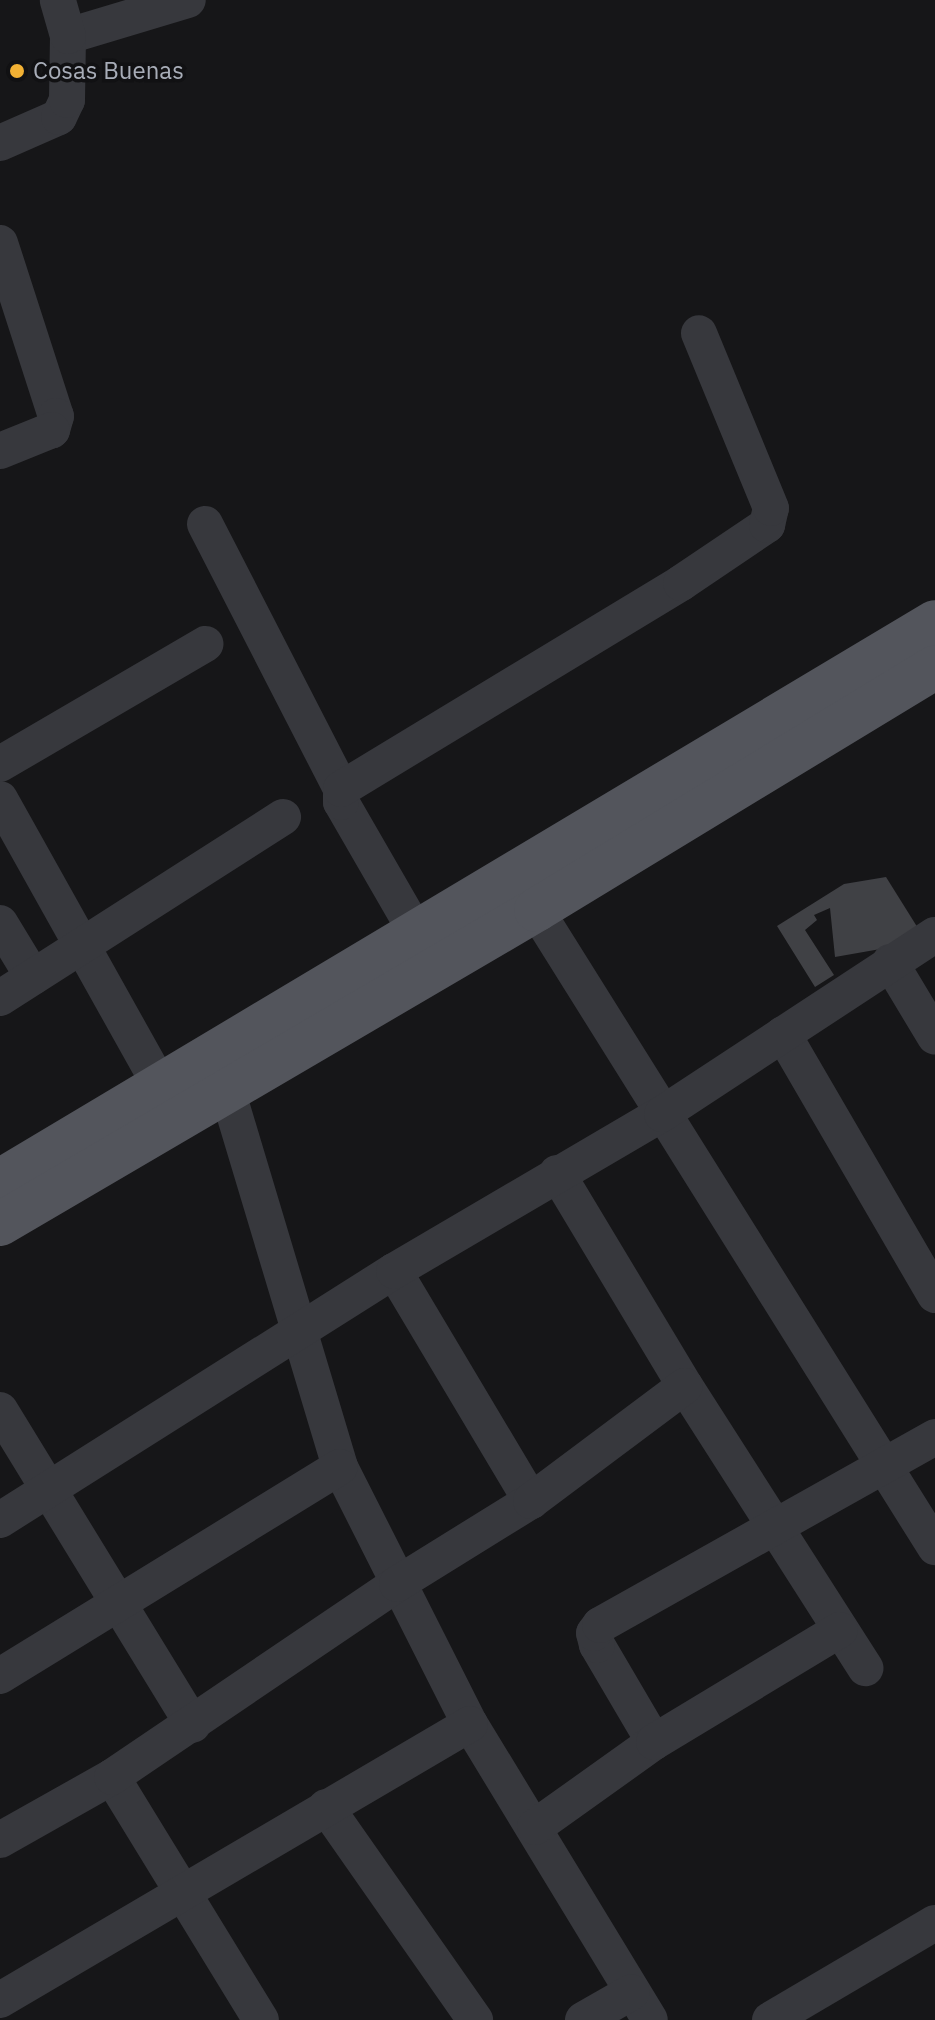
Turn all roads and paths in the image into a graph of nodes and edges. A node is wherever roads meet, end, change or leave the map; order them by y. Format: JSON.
{"nodes":[{"id":1,"x":58,"y":0,"type":"edge"},
{"id":2,"x":188,"y":0,"type":"edge"},
{"id":3,"x":68,"y":36,"type":"junction"},
{"id":4,"x":0,"y":143,"type":"edge"},
{"id":5,"x":0,"y":243,"type":"edge"},
{"id":6,"x":699,"y":333,"type":"dead end"},
{"id":7,"x":0,"y":451,"type":"edge"},
{"id":8,"x":205,"y":524,"type":"dead end"},
{"id":9,"x":935,"y":622,"type":"edge"},
{"id":10,"x":205,"y":644,"type":"dead end"},
{"id":11,"x":935,"y":667,"type":"edge"},
{"id":12,"x":0,"y":764,"type":"edge"},
{"id":13,"x":341,"y":789,"type":"junction"},
{"id":14,"x":0,"y":799,"type":"edge"},
{"id":15,"x":283,"y":817,"type":"dead end"},
{"id":16,"x":536,"y":910,"type":"junction"},
{"id":17,"x":0,"y":923,"type":"edge"},
{"id":18,"x":416,"y":932,"type":"junction"},
{"id":19,"x":935,"y":935,"type":"edge"},
{"id":20,"x":78,"y":947,"type":"junction"},
{"id":21,"x":890,"y":962,"type":"junction"},
{"id":22,"x":33,"y":977,"type":"junction"},
{"id":23,"x":0,"y":998,"type":"edge"},
{"id":24,"x":783,"y":1034,"type":"junction"},
{"id":25,"x":935,"y":1037,"type":"edge"},
{"id":26,"x":160,"y":1085,"type":"junction"},
{"id":27,"x":227,"y":1090,"type":"junction"},
{"id":28,"x":662,"y":1114,"type":"junction"},
{"id":29,"x":557,"y":1173,"type":"junction"},
{"id":30,"x":0,"y":1181,"type":"edge"},
{"id":31,"x":0,"y":1224,"type":"edge"},
{"id":32,"x":394,"y":1271,"type":"junction"},
{"id":33,"x":935,"y":1295,"type":"edge"},
{"id":34,"x":300,"y":1333,"type":"junction"},
{"id":35,"x":685,"y":1386,"type":"junction"},
{"id":36,"x":0,"y":1410,"type":"edge"},
{"id":37,"x":935,"y":1437,"type":"edge"},
{"id":38,"x":340,"y":1467,"type":"junction"},
{"id":39,"x":882,"y":1467,"type":"junction"},
{"id":40,"x":50,"y":1490,"type":"junction"},
{"id":41,"x":531,"y":1501,"type":"junction"},
{"id":42,"x":0,"y":1520,"type":"edge"},
{"id":43,"x":776,"y":1528,"type":"junction"},
{"id":44,"x":935,"y":1547,"type":"edge"},
{"id":45,"x":397,"y":1584,"type":"junction"},
{"id":46,"x":119,"y":1607,"type":"junction"},
{"id":47,"x":840,"y":1630,"type":"junction"},
{"id":48,"x":865,"y":1668,"type":"dead end"},
{"id":49,"x":0,"y":1676,"type":"edge"},
{"id":50,"x":470,"y":1724,"type":"junction"},
{"id":51,"x":193,"y":1725,"type":"junction"},
{"id":52,"x":654,"y":1742,"type":"junction"},
{"id":53,"x":112,"y":1777,"type":"junction"},
{"id":54,"x":326,"y":1807,"type":"junction"},
{"id":55,"x":535,"y":1827,"type":"junction"},
{"id":56,"x":0,"y":1840,"type":"edge"},
{"id":57,"x":186,"y":1892,"type":"junction"},
{"id":58,"x":931,"y":1935,"type":"edge"},
{"id":59,"x":0,"y":2000,"type":"edge"},
{"id":60,"x":641,"y":2006,"type":"edge"},
{"id":61,"x":261,"y":2020,"type":"edge"},
{"id":62,"x":475,"y":2020,"type":"edge"},
{"id":63,"x":583,"y":2020,"type":"edge"},
{"id":64,"x":770,"y":2020,"type":"edge"}],
"edges":[{"from":1,"to":3,"type":"street"},
{"from":2,"to":3,"type":"street"},
{"from":3,"to":4,"type":"street"},
{"from":5,"to":7,"type":"street"},
{"from":6,"to":13,"type":"street"},
{"from":8,"to":13,"type":"street"},
{"from":9,"to":18,"type":"main road"},
{"from":10,"to":12,"type":"street"},
{"from":11,"to":16,"type":"main road"},
{"from":13,"to":18,"type":"street"},
{"from":14,"to":20,"type":"street"},
{"from":15,"to":20,"type":"street"},
{"from":16,"to":27,"type":"main road"},
{"from":16,"to":28,"type":"street"},
{"from":17,"to":22,"type":"street"},
{"from":18,"to":26,"type":"main road"},
{"from":19,"to":21,"type":"street"},
{"from":20,"to":22,"type":"street"},
{"from":20,"to":26,"type":"street"},
{"from":21,"to":24,"type":"street"},
{"from":21,"to":25,"type":"street"},
{"from":22,"to":23,"type":"street"},
{"from":24,"to":28,"type":"street"},
{"from":24,"to":33,"type":"street"},
{"from":26,"to":30,"type":"main road"},
{"from":27,"to":31,"type":"main road"},
{"from":27,"to":34,"type":"street"},
{"from":28,"to":29,"type":"street"},
{"from":28,"to":39,"type":"street"},
{"from":29,"to":32,"type":"street"},
{"from":29,"to":35,"type":"street"},
{"from":32,"to":34,"type":"street"},
{"from":32,"to":41,"type":"street"},
{"from":34,"to":38,"type":"street"},
{"from":34,"to":40,"type":"street"},
{"from":35,"to":41,"type":"street"},
{"from":35,"to":43,"type":"street"},
{"from":36,"to":40,"type":"street"},
{"from":37,"to":39,"type":"street"},
{"from":38,"to":45,"type":"street"},
{"from":38,"to":46,"type":"street"},
{"from":39,"to":43,"type":"street"},
{"from":39,"to":44,"type":"street"},
{"from":40,"to":42,"type":"street"},
{"from":40,"to":46,"type":"street"},
{"from":41,"to":45,"type":"street"},
{"from":43,"to":47,"type":"street"},
{"from":43,"to":52,"type":"street"},
{"from":45,"to":50,"type":"street"},
{"from":45,"to":51,"type":"street"},
{"from":46,"to":49,"type":"street"},
{"from":46,"to":51,"type":"street"},
{"from":47,"to":48,"type":"street"},
{"from":47,"to":52,"type":"street"},
{"from":50,"to":54,"type":"street"},
{"from":50,"to":55,"type":"street"},
{"from":51,"to":53,"type":"street"},
{"from":52,"to":55,"type":"street"},
{"from":53,"to":56,"type":"street"},
{"from":53,"to":57,"type":"street"},
{"from":54,"to":57,"type":"street"},
{"from":54,"to":62,"type":"street"},
{"from":55,"to":60,"type":"street"},
{"from":57,"to":59,"type":"street"},
{"from":57,"to":61,"type":"street"},
{"from":58,"to":64,"type":"street"},
{"from":60,"to":63,"type":"street"}]}
